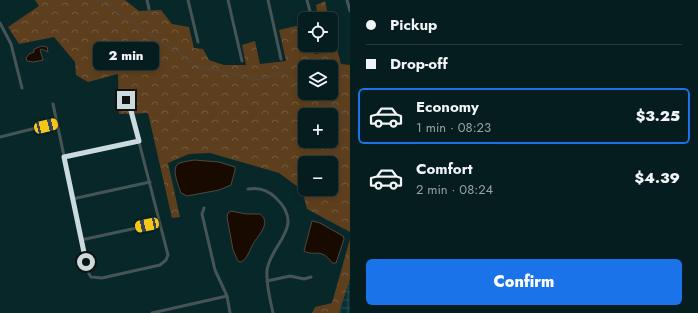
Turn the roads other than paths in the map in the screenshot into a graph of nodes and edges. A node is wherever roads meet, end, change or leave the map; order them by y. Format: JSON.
{"nodes":[{"id":1,"x":147,"y":0,"type":"edge"},
{"id":2,"x":188,"y":0,"type":"edge"},
{"id":3,"x":228,"y":0,"type":"edge"},
{"id":4,"x":268,"y":0,"type":"edge"},
{"id":5,"x":307,"y":0,"type":"edge"},
{"id":6,"x":347,"y":0,"type":"edge"},
{"id":7,"x":149,"y":9,"type":"dead end"},
{"id":8,"x":350,"y":11,"type":"edge"},
{"id":9,"x":310,"y":12,"type":"edge"},
{"id":10,"x":0,"y":24,"type":"edge"},
{"id":11,"x":198,"y":42,"type":"dead end"},
{"id":12,"x":282,"y":59,"type":"dead end"},
{"id":13,"x":242,"y":61,"type":"dead end"},
{"id":14,"x":22,"y":88,"type":"dead end"},
{"id":15,"x":126,"y":100,"type":"dead end"},
{"id":16,"x":53,"y":104,"type":"dead end"},
{"id":17,"x":56,"y":123,"type":"junction"},
{"id":18,"x":0,"y":137,"type":"edge"},
{"id":19,"x":139,"y":141,"type":"junction"},
{"id":20,"x":64,"y":157,"type":"junction"},
{"id":21,"x":150,"y":182,"type":"junction"},
{"id":22,"x":248,"y":189,"type":"dead end"},
{"id":23,"x":72,"y":199,"type":"junction"},
{"id":24,"x":204,"y":208,"type":"dead end"},
{"id":25,"x":160,"y":223,"type":"junction"},
{"id":26,"x":81,"y":240,"type":"junction"},
{"id":27,"x":311,"y":277,"type":"dead end"},
{"id":28,"x":267,"y":281,"type":"junction"},
{"id":29,"x":227,"y":296,"type":"junction"},
{"id":30,"x":152,"y":313,"type":"edge"},
{"id":31,"x":230,"y":313,"type":"edge"},
{"id":32,"x":273,"y":313,"type":"edge"}],
"edges":[{"from":1,"to":7,"type":"street"},
{"from":2,"to":11,"type":"street"},
{"from":3,"to":13,"type":"street"},
{"from":4,"to":12,"type":"street"},
{"from":5,"to":9,"type":"street"},
{"from":6,"to":8,"type":"street"},
{"from":10,"to":14,"type":"street"},
{"from":15,"to":19,"type":"street"},
{"from":16,"to":17,"type":"street"},
{"from":17,"to":18,"type":"street"},
{"from":17,"to":20,"type":"street"},
{"from":19,"to":20,"type":"street"},
{"from":19,"to":21,"type":"street"},
{"from":20,"to":23,"type":"street"},
{"from":21,"to":23,"type":"street"},
{"from":21,"to":25,"type":"street"},
{"from":22,"to":28,"type":"street"},
{"from":23,"to":26,"type":"street"},
{"from":24,"to":29,"type":"street"},
{"from":25,"to":26,"type":"street"},
{"from":25,"to":26,"type":"street"},
{"from":27,"to":28,"type":"street"},
{"from":28,"to":32,"type":"street"},
{"from":29,"to":30,"type":"street"},
{"from":29,"to":31,"type":"street"}]}
